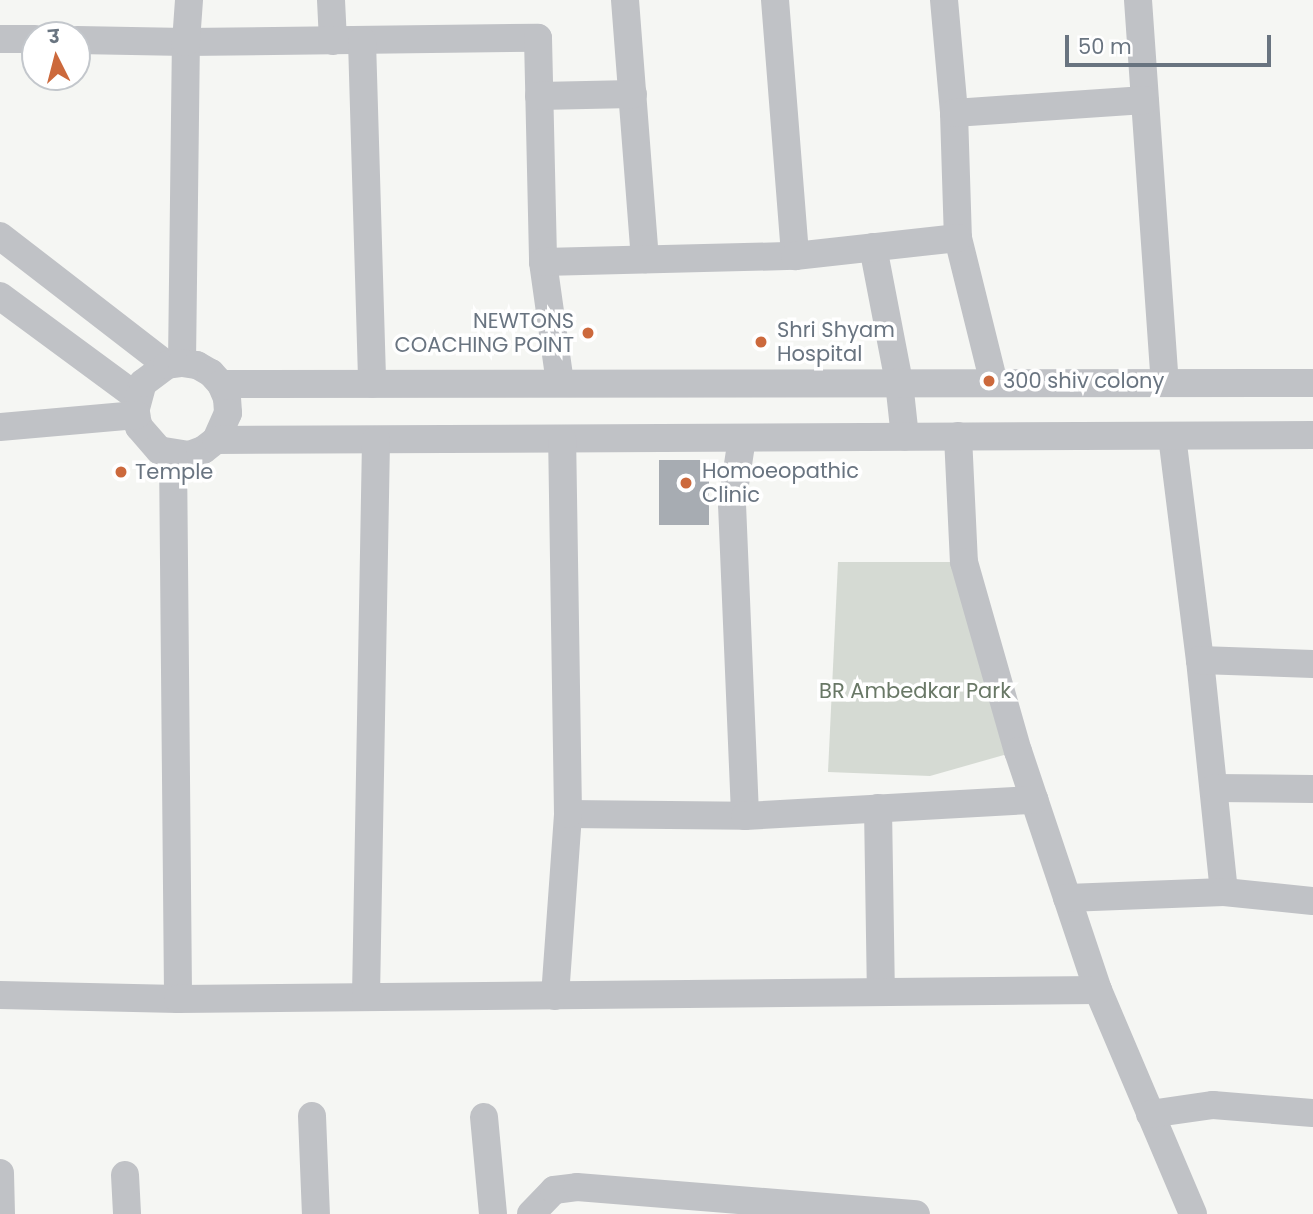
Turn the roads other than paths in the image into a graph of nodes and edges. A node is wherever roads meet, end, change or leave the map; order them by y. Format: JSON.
{"nodes":[{"id":1,"x":189,"y":0,"type":"edge"},
{"id":2,"x":331,"y":0,"type":"edge"},
{"id":3,"x":625,"y":0,"type":"edge"},
{"id":4,"x":775,"y":0,"type":"edge"},
{"id":5,"x":944,"y":0,"type":"edge"},
{"id":6,"x":1138,"y":0,"type":"edge"},
{"id":7,"x":0,"y":39,"type":"edge"},
{"id":8,"x":21,"y":39,"type":"edge"},
{"id":9,"x":91,"y":40,"type":"edge"},
{"id":10,"x":333,"y":41,"type":"junction"},
{"id":11,"x":362,"y":41,"type":"junction"},
{"id":12,"x":186,"y":42,"type":"junction"},
{"id":13,"x":633,"y":94,"type":"junction"},
{"id":14,"x":539,"y":96,"type":"junction"},
{"id":15,"x":1145,"y":100,"type":"junction"},
{"id":16,"x":954,"y":113,"type":"junction"},
{"id":17,"x":0,"y":236,"type":"edge"},
{"id":18,"x":958,"y":238,"type":"junction"},
{"id":19,"x":873,"y":247,"type":"junction"},
{"id":20,"x":794,"y":256,"type":"junction"},
{"id":21,"x":645,"y":259,"type":"junction"},
{"id":22,"x":543,"y":262,"type":"junction"},
{"id":23,"x":0,"y":296,"type":"edge"},
{"id":24,"x":174,"y":364,"type":"junction"},
{"id":25,"x":899,"y":382,"type":"junction"},
{"id":26,"x":560,"y":383,"type":"junction"},
{"id":27,"x":994,"y":383,"type":"junction"},
{"id":28,"x":1165,"y":383,"type":"junction"},
{"id":29,"x":1313,"y":383,"type":"edge"},
{"id":30,"x":221,"y":384,"type":"junction"},
{"id":31,"x":372,"y":384,"type":"junction"},
{"id":32,"x":136,"y":406,"type":"junction"},
{"id":33,"x":0,"y":427,"type":"edge"},
{"id":34,"x":1313,"y":435,"type":"edge"},
{"id":35,"x":958,"y":436,"type":"junction"},
{"id":36,"x":1172,"y":436,"type":"junction"},
{"id":37,"x":905,"y":437,"type":"junction"},
{"id":38,"x":742,"y":438,"type":"junction"},
{"id":39,"x":562,"y":439,"type":"junction"},
{"id":40,"x":216,"y":440,"type":"junction"},
{"id":41,"x":376,"y":440,"type":"junction"},
{"id":42,"x":173,"y":454,"type":"junction"},
{"id":43,"x":1200,"y":660,"type":"junction"},
{"id":44,"x":1313,"y":664,"type":"edge"},
{"id":45,"x":1214,"y":788,"type":"junction"},
{"id":46,"x":1313,"y":789,"type":"edge"},
{"id":47,"x":1035,"y":800,"type":"junction"},
{"id":48,"x":878,"y":808,"type":"junction"},
{"id":49,"x":568,"y":814,"type":"junction"},
{"id":50,"x":745,"y":816,"type":"junction"},
{"id":51,"x":1224,"y":892,"type":"junction"},
{"id":52,"x":1067,"y":898,"type":"junction"},
{"id":53,"x":1313,"y":901,"type":"edge"},
{"id":54,"x":1098,"y":990,"type":"junction"},
{"id":55,"x":881,"y":992,"type":"junction"},
{"id":56,"x":0,"y":995,"type":"edge"},
{"id":57,"x":555,"y":996,"type":"junction"},
{"id":58,"x":366,"y":998,"type":"junction"},
{"id":59,"x":178,"y":999,"type":"junction"},
{"id":60,"x":1313,"y":1113,"type":"edge"},
{"id":61,"x":1150,"y":1114,"type":"junction"},
{"id":62,"x":312,"y":1116,"type":"dead end"},
{"id":63,"x":484,"y":1117,"type":"dead end"},
{"id":64,"x":0,"y":1173,"type":"edge"},
{"id":65,"x":125,"y":1175,"type":"dead end"},
{"id":66,"x":704,"y":1205,"type":"edge"},
{"id":67,"x":874,"y":1212,"type":"edge"},
{"id":68,"x":1,"y":1214,"type":"edge"},
{"id":69,"x":127,"y":1214,"type":"edge"},
{"id":70,"x":316,"y":1214,"type":"edge"},
{"id":71,"x":493,"y":1214,"type":"edge"},
{"id":72,"x":531,"y":1214,"type":"edge"},
{"id":73,"x":916,"y":1214,"type":"edge"},
{"id":74,"x":1193,"y":1214,"type":"edge"}],
"edges":[{"from":1,"to":12,"type":"street"},
{"from":2,"to":10,"type":"street"},
{"from":3,"to":13,"type":"street"},
{"from":4,"to":20,"type":"street"},
{"from":5,"to":16,"type":"street"},
{"from":6,"to":15,"type":"street"},
{"from":7,"to":8,"type":"street"},
{"from":9,"to":12,"type":"street"},
{"from":10,"to":11,"type":"street"},
{"from":10,"to":12,"type":"street"},
{"from":11,"to":14,"type":"street"},
{"from":11,"to":31,"type":"street"},
{"from":12,"to":24,"type":"street"},
{"from":13,"to":14,"type":"street"},
{"from":13,"to":21,"type":"street"},
{"from":14,"to":22,"type":"street"},
{"from":15,"to":16,"type":"street"},
{"from":15,"to":28,"type":"street"},
{"from":16,"to":18,"type":"street"},
{"from":17,"to":24,"type":"street"},
{"from":18,"to":19,"type":"street"},
{"from":18,"to":27,"type":"street"},
{"from":19,"to":20,"type":"street"},
{"from":19,"to":25,"type":"street"},
{"from":20,"to":21,"type":"street"},
{"from":21,"to":22,"type":"street"},
{"from":22,"to":26,"type":"street"},
{"from":23,"to":32,"type":"street"},
{"from":24,"to":30,"type":"street"},
{"from":24,"to":32,"type":"street"},
{"from":25,"to":26,"type":"street"},
{"from":25,"to":27,"type":"street"},
{"from":25,"to":37,"type":"street"},
{"from":26,"to":31,"type":"street"},
{"from":27,"to":28,"type":"street"},
{"from":28,"to":29,"type":"street"},
{"from":30,"to":31,"type":"street"},
{"from":30,"to":40,"type":"street"},
{"from":32,"to":33,"type":"street"},
{"from":32,"to":42,"type":"street"},
{"from":34,"to":36,"type":"street"},
{"from":35,"to":36,"type":"street"},
{"from":35,"to":37,"type":"street"},
{"from":35,"to":47,"type":"street"},
{"from":36,"to":43,"type":"street"},
{"from":37,"to":38,"type":"street"},
{"from":38,"to":39,"type":"street"},
{"from":38,"to":50,"type":"street"},
{"from":39,"to":41,"type":"street"},
{"from":39,"to":49,"type":"street"},
{"from":40,"to":41,"type":"street"},
{"from":40,"to":42,"type":"street"},
{"from":41,"to":58,"type":"street"},
{"from":42,"to":59,"type":"street"},
{"from":43,"to":44,"type":"street"},
{"from":43,"to":45,"type":"street"},
{"from":45,"to":46,"type":"street"},
{"from":45,"to":51,"type":"street"},
{"from":47,"to":48,"type":"street"},
{"from":47,"to":52,"type":"street"},
{"from":48,"to":50,"type":"street"},
{"from":48,"to":55,"type":"street"},
{"from":49,"to":50,"type":"street"},
{"from":49,"to":57,"type":"street"},
{"from":51,"to":52,"type":"street"},
{"from":51,"to":53,"type":"street"},
{"from":52,"to":54,"type":"street"},
{"from":54,"to":55,"type":"street"},
{"from":54,"to":61,"type":"street"},
{"from":55,"to":57,"type":"street"},
{"from":56,"to":59,"type":"street"},
{"from":57,"to":58,"type":"street"},
{"from":58,"to":59,"type":"street"},
{"from":60,"to":61,"type":"street"},
{"from":61,"to":74,"type":"street"},
{"from":62,"to":70,"type":"street"},
{"from":63,"to":71,"type":"street"},
{"from":64,"to":68,"type":"street"},
{"from":65,"to":69,"type":"street"},
{"from":66,"to":67,"type":"street"},
{"from":66,"to":72,"type":"street"},
{"from":67,"to":73,"type":"street"}]}
